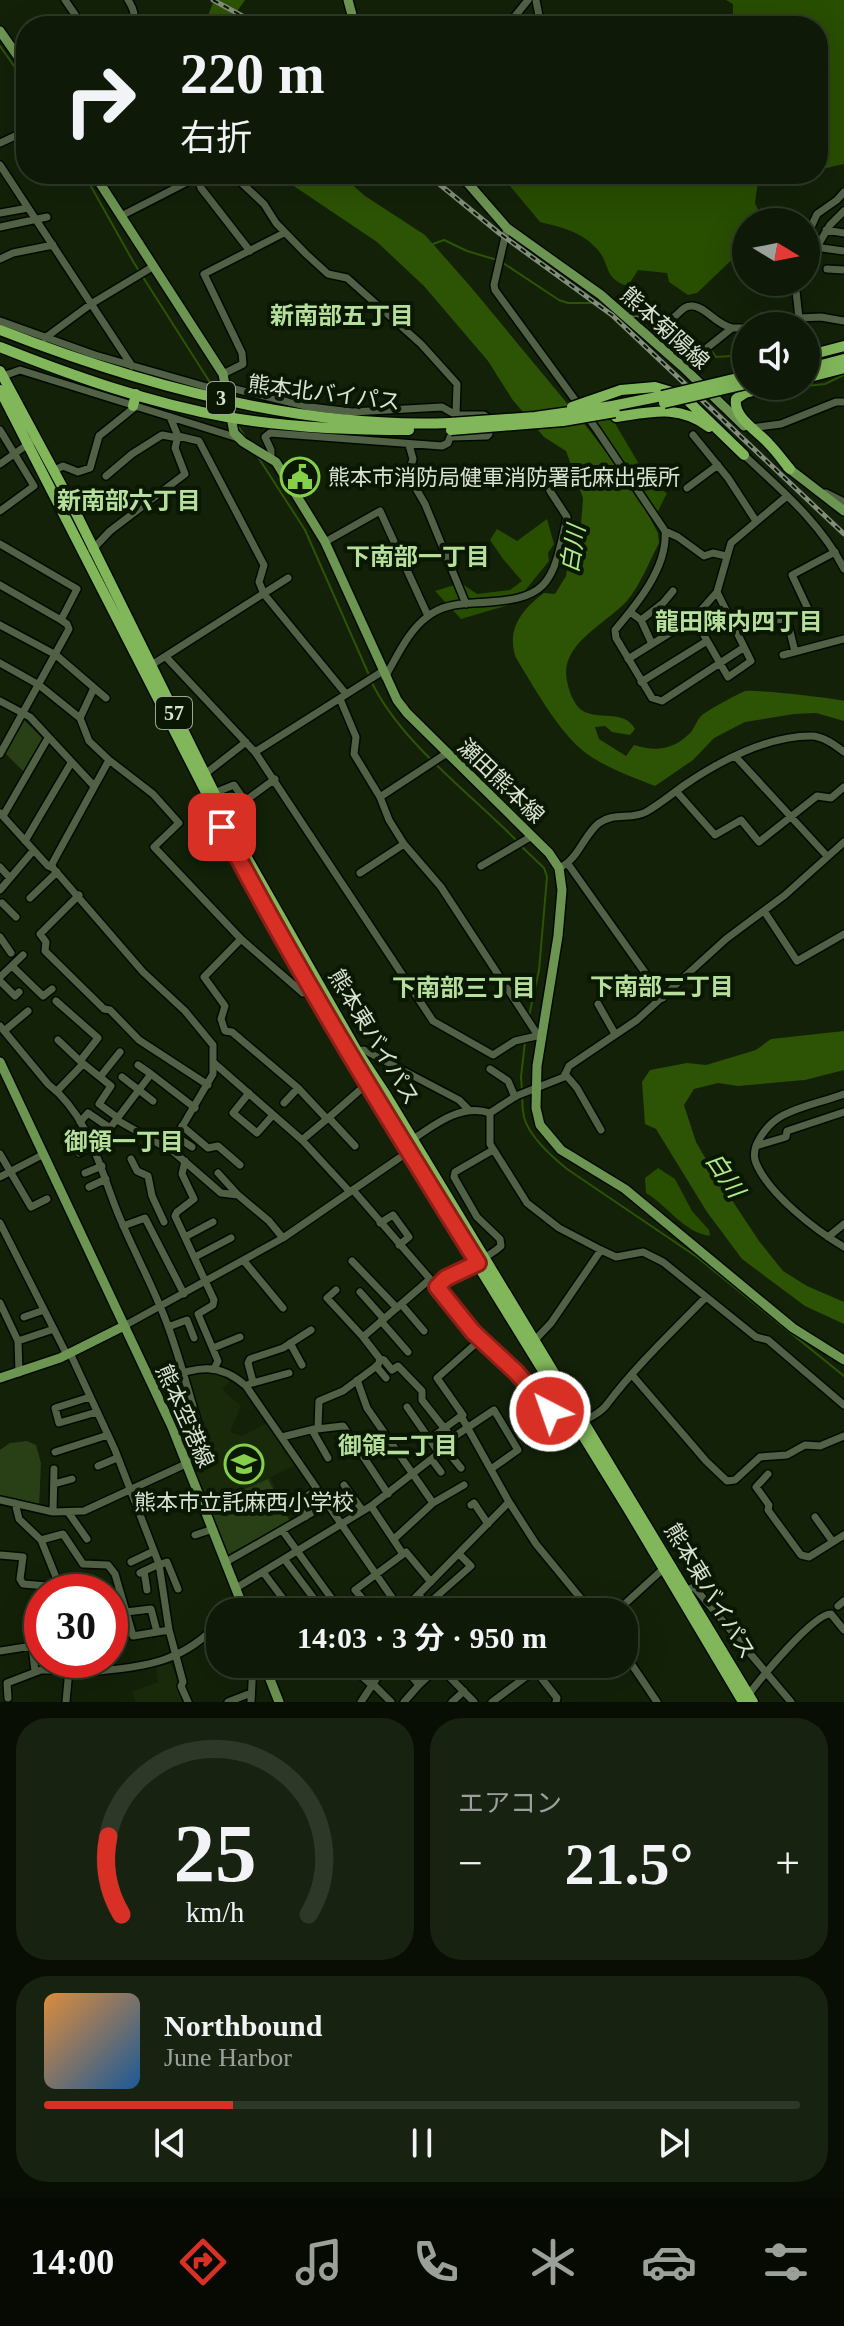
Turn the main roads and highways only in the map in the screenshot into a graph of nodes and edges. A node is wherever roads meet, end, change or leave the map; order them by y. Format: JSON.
{"nodes":[{"id":1,"x":0,"y":31,"type":"edge"},
{"id":2,"x":16,"y":54,"type":"edge"},
{"id":3,"x":100,"y":184,"type":"edge"},
{"id":4,"x":469,"y":184,"type":"edge"},
{"id":5,"x":1,"y":328,"type":"edge"},
{"id":6,"x":0,"y":347,"type":"edge"},
{"id":7,"x":844,"y":348,"type":"edge"},
{"id":8,"x":820,"y":354,"type":"edge"},
{"id":9,"x":26,"y":359,"type":"junction"},
{"id":10,"x":844,"y":359,"type":"edge"},
{"id":11,"x":820,"y":365,"type":"edge"},
{"id":12,"x":844,"y":368,"type":"edge"},
{"id":13,"x":1,"y":371,"type":"edge"},
{"id":14,"x":820,"y":374,"type":"edge"},
{"id":15,"x":732,"y":377,"type":"edge"},
{"id":16,"x":732,"y":378,"type":"edge"},
{"id":17,"x":699,"y":383,"type":"junction"},
{"id":18,"x":732,"y":387,"type":"edge"},
{"id":19,"x":0,"y":390,"type":"edge"},
{"id":20,"x":136,"y":394,"type":"junction"},
{"id":21,"x":228,"y":394,"type":"junction"},
{"id":22,"x":663,"y":400,"type":"junction"},
{"id":23,"x":736,"y":400,"type":"edge"},
{"id":24,"x":134,"y":407,"type":"road end"},
{"id":25,"x":614,"y":412,"type":"junction"},
{"id":26,"x":230,"y":417,"type":"junction"},
{"id":27,"x":535,"y":417,"type":"junction"},
{"id":28,"x":452,"y":423,"type":"junction"},
{"id":29,"x":750,"y":428,"type":"junction"},
{"id":30,"x":32,"y":440,"type":"junction"},
{"id":31,"x":790,"y":469,"type":"joint"},
{"id":32,"x":821,"y":495,"type":"junction"},
{"id":33,"x":844,"y":511,"type":"edge"},
{"id":34,"x":844,"y":520,"type":"edge"},
{"id":35,"x":0,"y":1062,"type":"edge"},
{"id":36,"x":481,"y":1260,"type":"junction"},
{"id":37,"x":124,"y":1326,"type":"junction"},
{"id":38,"x":844,"y":1360,"type":"edge"},
{"id":39,"x":0,"y":1378,"type":"edge"},
{"id":40,"x":579,"y":1423,"type":"junction"},
{"id":41,"x":240,"y":1598,"type":"edge"},
{"id":42,"x":270,"y":1678,"type":"edge"},
{"id":43,"x":747,"y":1700,"type":"edge"},
{"id":44,"x":282,"y":1702,"type":"edge"}],
"edges":[{"from":1,"to":2,"type":"main road"},
{"from":3,"to":21,"type":"main road"},
{"from":4,"to":17,"type":"main road","name":"熊本菊陽線"},
{"from":5,"to":21,"type":"highway","name":"熊本北バイパス","number":"3"},
{"from":6,"to":9,"type":"highway","name":"熊本北バイパス","number":"3"},
{"from":7,"to":8,"type":"highway"},
{"from":9,"to":13,"type":"highway"},
{"from":9,"to":20,"type":"highway","name":"熊本北バイパス","number":"3"},
{"from":10,"to":11,"type":"highway"},
{"from":12,"to":14,"type":"highway"},
{"from":13,"to":30,"type":"highway","name":"熊本東バイパス","number":"57"},
{"from":15,"to":17,"type":"highway"},
{"from":16,"to":22,"type":"highway","name":"熊本北バイパス","number":"3","bridge":true},
{"from":17,"to":29,"type":"main road","name":"熊本菊陽線"},
{"from":18,"to":22,"type":"highway","name":"熊本北バイパス","number":"3","bridge":true},
{"from":19,"to":30,"type":"highway","name":"熊本東バイパス","number":"57"},
{"from":20,"to":24,"type":"highway"},
{"from":20,"to":26,"type":"highway","name":"熊本北バイパス","number":"3"},
{"from":21,"to":26,"type":"main road"},
{"from":21,"to":28,"type":"highway","name":"熊本北バイパス","number":"3"},
{"from":22,"to":25,"type":"highway","name":"熊本北バイパス","number":"3"},
{"from":23,"to":29,"type":"highway"},
{"from":25,"to":27,"type":"highway","name":"熊本北バイパス","number":"3","bridge":true},
{"from":25,"to":27,"type":"highway","number":"3","bridge":true},
{"from":25,"to":28,"type":"highway","name":"熊本北バイパス","number":"3","bridge":true},
{"from":26,"to":28,"type":"highway","name":"熊本北バイパス","number":"3"},
{"from":26,"to":38,"type":"main road","name":"瀬田熊本線"},
{"from":27,"to":28,"type":"highway","name":"熊本北バイパス","number":"3","bridge":true},
{"from":29,"to":31,"type":"highway"},
{"from":30,"to":36,"type":"highway","name":"熊本東バイパス","number":"57"},
{"from":30,"to":36,"type":"highway","name":"熊本東バイパス","number":"57"},
{"from":31,"to":32,"type":"main road"},
{"from":32,"to":33,"type":"main road"},
{"from":32,"to":34,"type":"main road"},
{"from":35,"to":37,"type":"main road","name":"熊本空港線"},
{"from":36,"to":40,"type":"highway","name":"熊本東バイパス","number":"57"},
{"from":36,"to":40,"type":"highway","name":"熊本東バイパス","number":"57"},
{"from":37,"to":39,"type":"main road"},
{"from":37,"to":41,"type":"main road","name":"熊本空港線"},
{"from":40,"to":43,"type":"highway","name":"熊本東バイパス","number":"57"},
{"from":40,"to":43,"type":"highway","name":"熊本東バイパス","number":"57"},
{"from":42,"to":44,"type":"main road"}]}
